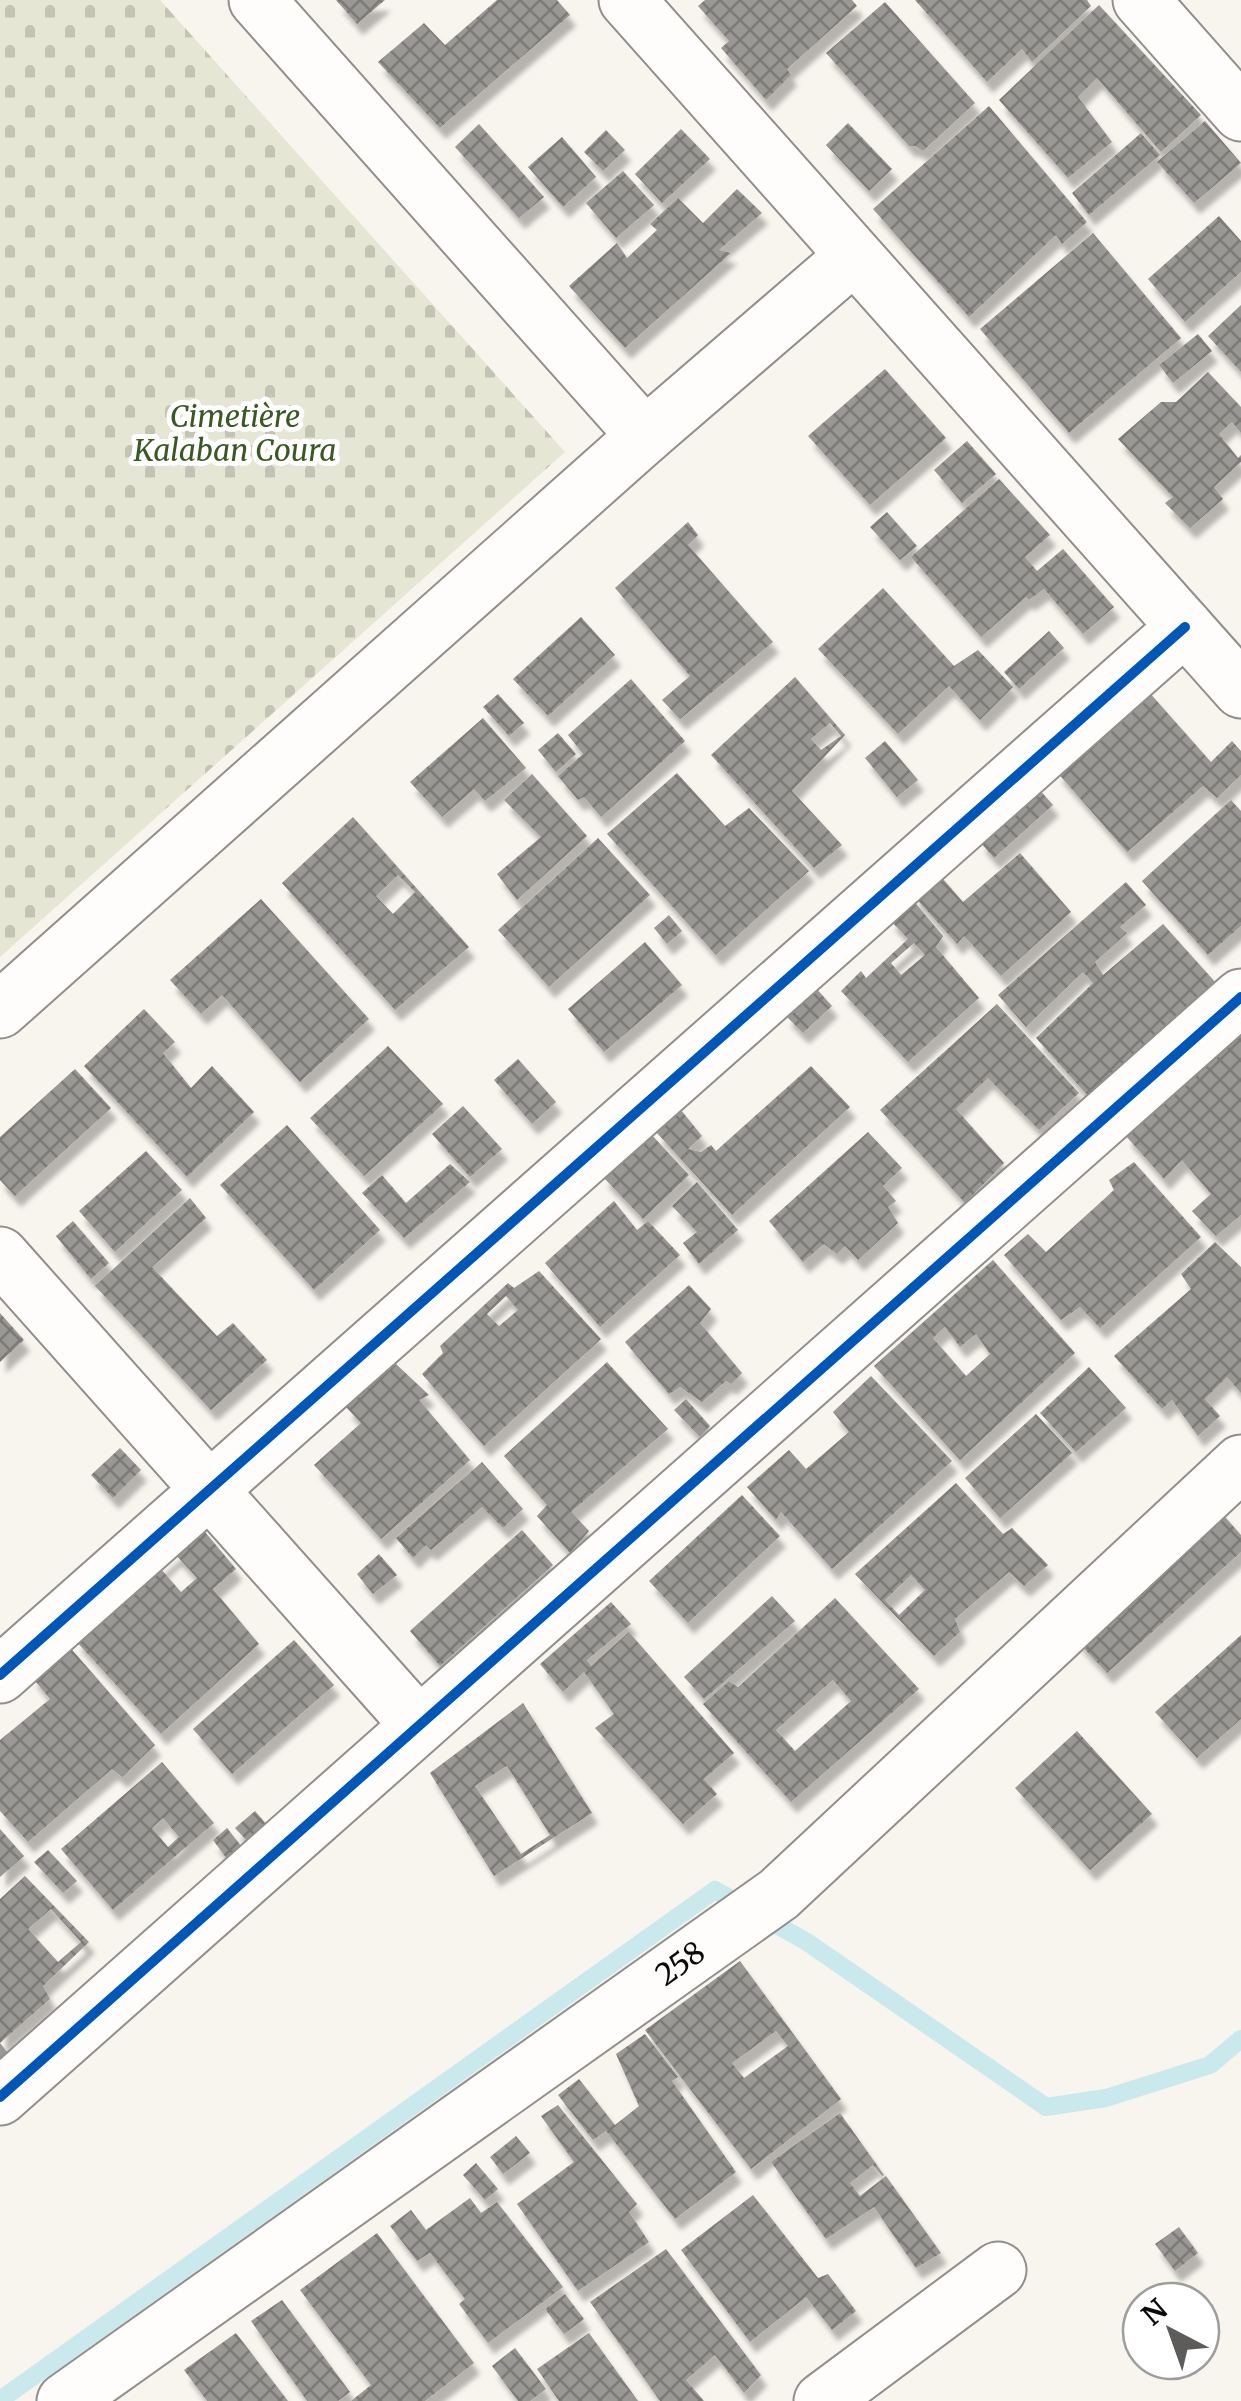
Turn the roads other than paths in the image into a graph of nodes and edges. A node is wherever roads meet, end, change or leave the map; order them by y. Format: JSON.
{"nodes":[{"id":1,"x":257,"y":0,"type":"edge"},
{"id":2,"x":627,"y":0,"type":"edge"},
{"id":3,"x":1142,"y":0,"type":"edge"},
{"id":4,"x":1241,"y":113,"type":"edge"},
{"id":5,"x":854,"y":256,"type":"junction"},
{"id":6,"x":645,"y":436,"type":"junction"},
{"id":7,"x":1185,"y":626,"type":"junction"},
{"id":8,"x":1241,"y":690,"type":"edge"},
{"id":9,"x":1241,"y":997,"type":"edge"},
{"id":10,"x":0,"y":1010,"type":"edge"},
{"id":11,"x":0,"y":1255,"type":"edge"},
{"id":12,"x":1241,"y":1463,"type":"edge"},
{"id":13,"x":208,"y":1489,"type":"junction"},
{"id":14,"x":0,"y":1674,"type":"edge"},
{"id":15,"x":418,"y":1724,"type":"junction"},
{"id":16,"x":0,"y":2097,"type":"edge"},
{"id":17,"x":998,"y":2270,"type":"dead end"},
{"id":18,"x":66,"y":2401,"type":"edge"},
{"id":19,"x":822,"y":2401,"type":"edge"}],
"edges":[{"from":1,"to":6,"type":"street"},
{"from":2,"to":5,"type":"street"},
{"from":3,"to":4,"type":"street"},
{"from":5,"to":6,"type":"street"},
{"from":5,"to":7,"type":"street"},
{"from":6,"to":10,"type":"street"},
{"from":7,"to":8,"type":"street"},
{"from":7,"to":13,"type":"street"},
{"from":9,"to":15,"type":"street"},
{"from":11,"to":13,"type":"street"},
{"from":12,"to":18,"type":"street","name":"258"},
{"from":13,"to":14,"type":"street"},
{"from":13,"to":15,"type":"street"},
{"from":15,"to":16,"type":"street"},
{"from":17,"to":19,"type":"street"}]}
